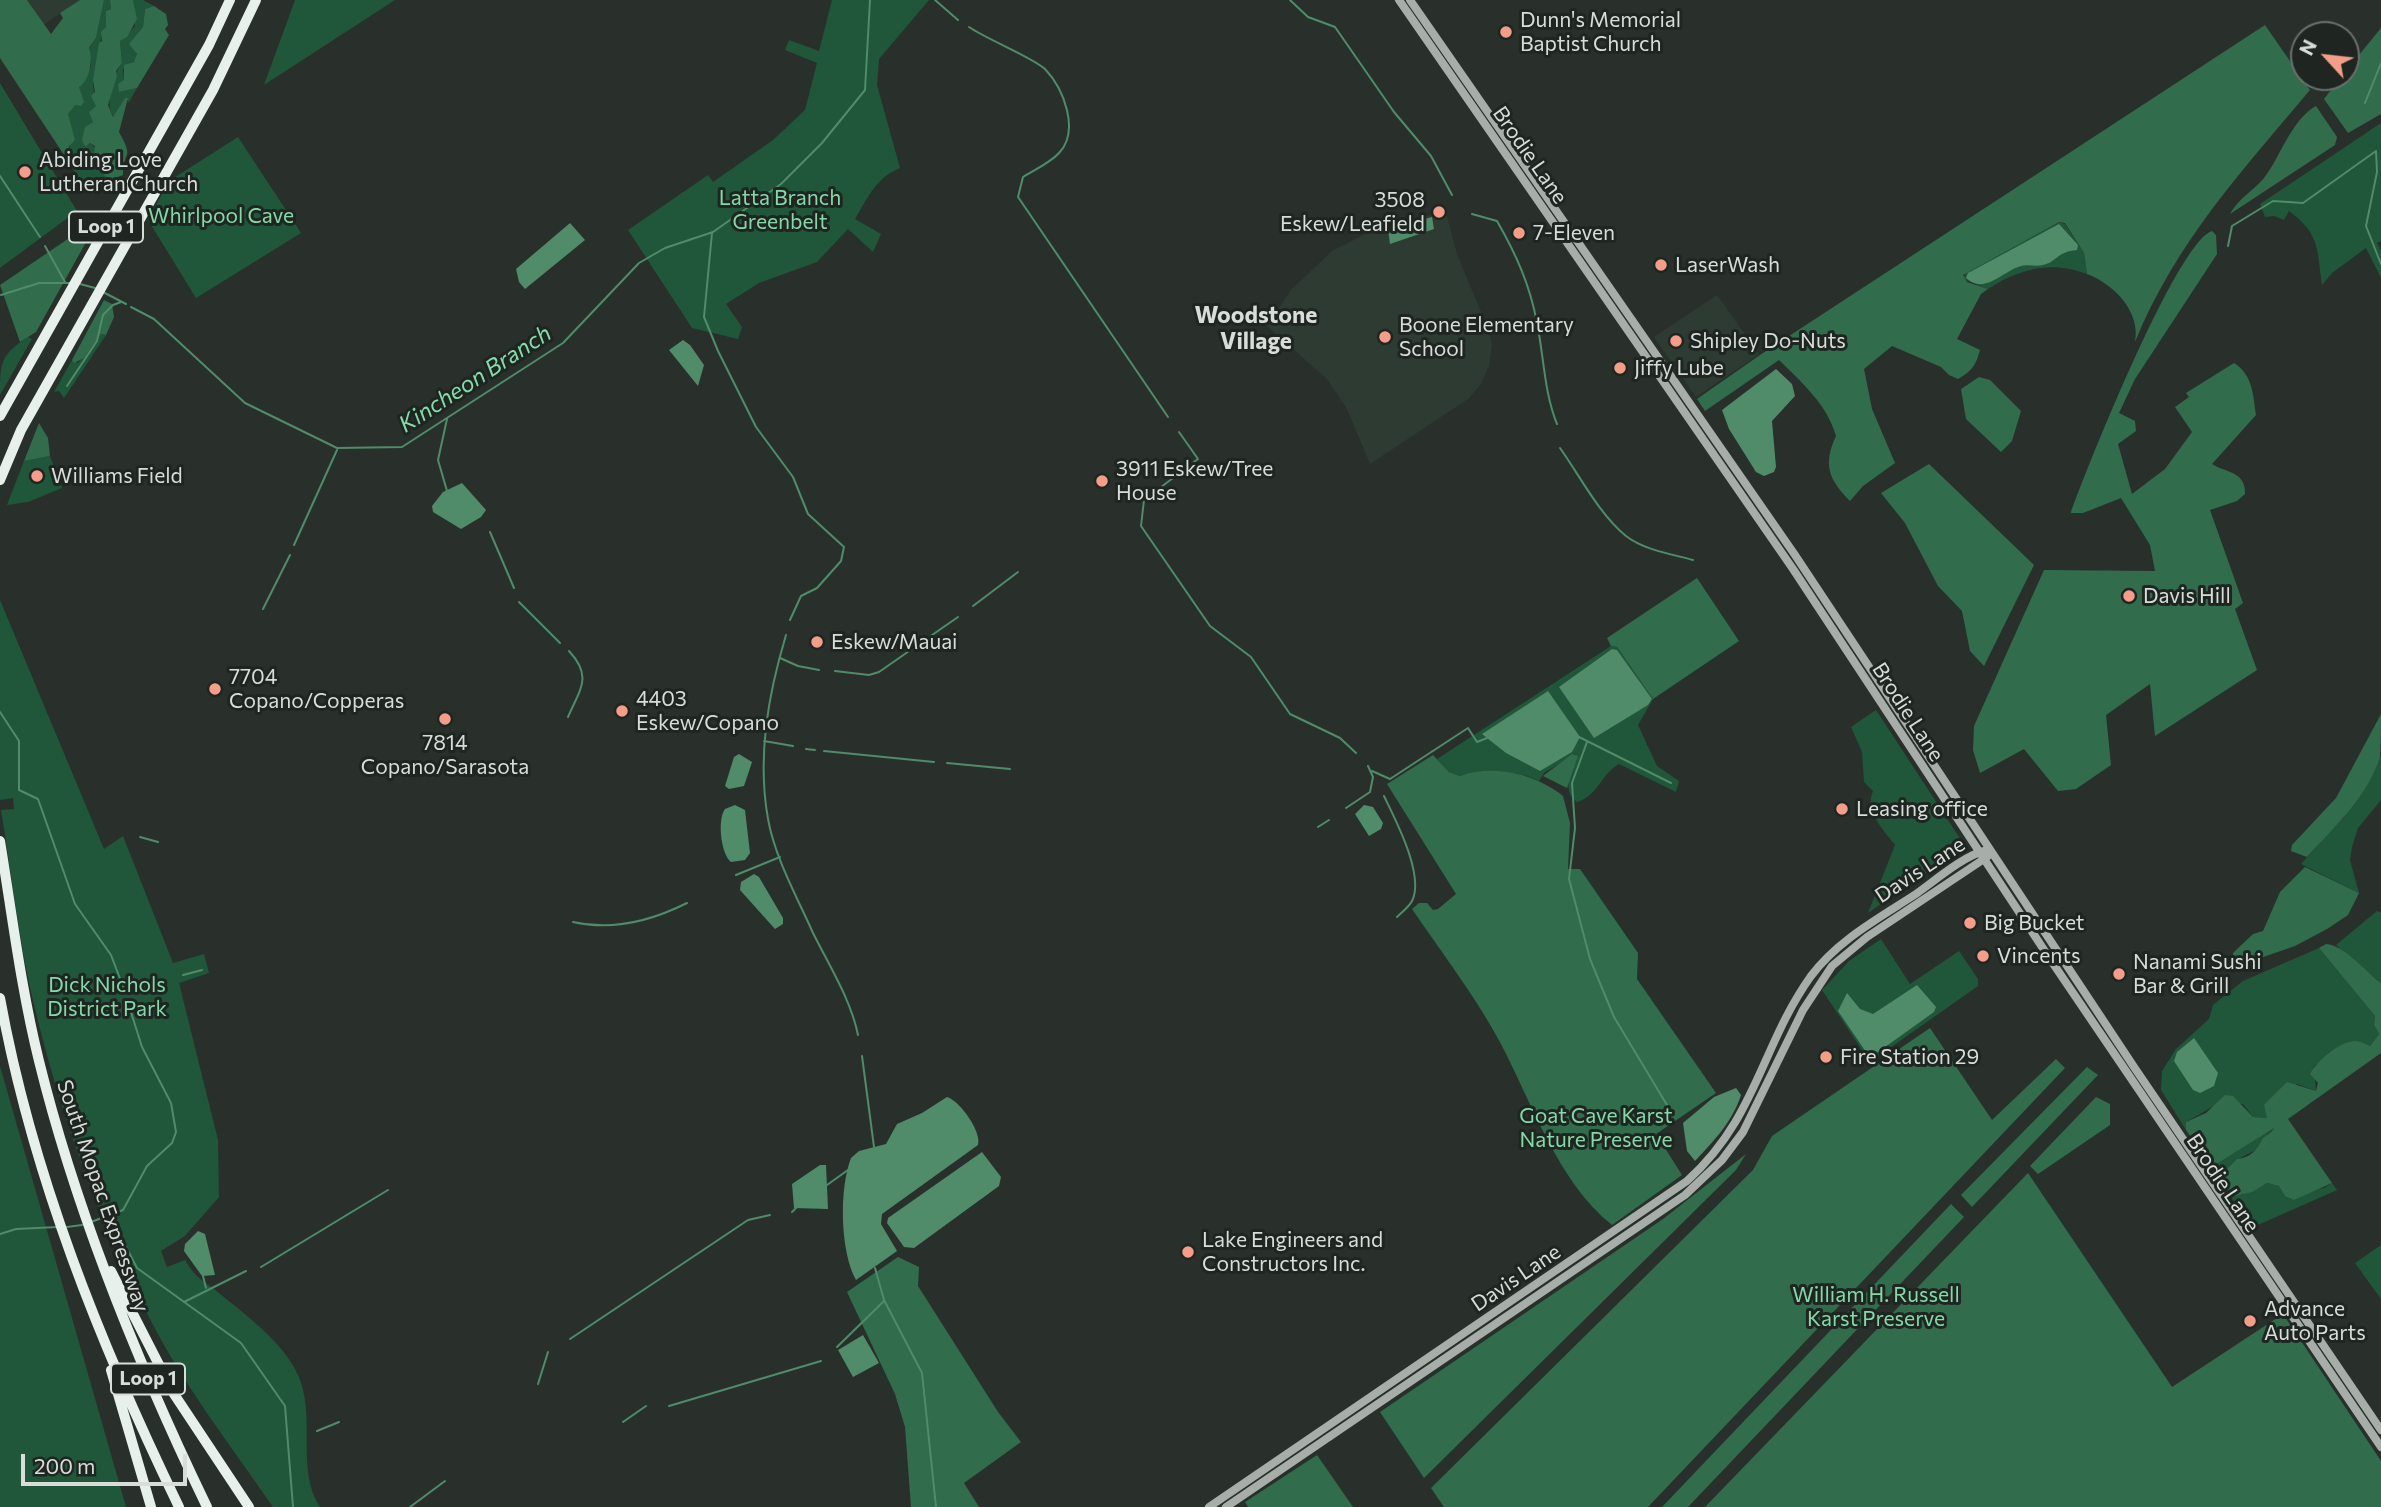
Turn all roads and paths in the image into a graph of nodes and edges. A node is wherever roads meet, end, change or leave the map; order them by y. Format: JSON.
{"nodes":[{"id":1,"x":230,"y":0,"type":"edge"},
{"id":2,"x":256,"y":0,"type":"edge"},
{"id":3,"x":1399,"y":0,"type":"edge"},
{"id":4,"x":1410,"y":0,"type":"edge"},
{"id":5,"x":0,"y":416,"type":"edge"},
{"id":6,"x":0,"y":480,"type":"edge"},
{"id":7,"x":1881,"y":693,"type":"junction"},
{"id":8,"x":0,"y":841,"type":"edge"},
{"id":9,"x":1990,"y":851,"type":"junction"},
{"id":10,"x":1980,"y":852,"type":"junction"},
{"id":11,"x":1985,"y":860,"type":"junction"},
{"id":12,"x":1920,"y":891,"type":"junction"},
{"id":13,"x":1880,"y":929,"type":"junction"},
{"id":14,"x":0,"y":998,"type":"edge"},
{"id":15,"x":2099,"y":1013,"type":"junction"},
{"id":16,"x":2090,"y":1018,"type":"junction"},
{"id":17,"x":1766,"y":1065,"type":"junction"},
{"id":18,"x":1775,"y":1069,"type":"junction"},
{"id":19,"x":96,"y":1245,"type":"junction"},
{"id":20,"x":106,"y":1344,"type":"junction"},
{"id":21,"x":2381,"y":1430,"type":"edge"},
{"id":22,"x":2381,"y":1447,"type":"edge"},
{"id":23,"x":151,"y":1507,"type":"edge"},
{"id":24,"x":178,"y":1507,"type":"edge"},
{"id":25,"x":207,"y":1507,"type":"edge"},
{"id":26,"x":249,"y":1507,"type":"edge"},
{"id":27,"x":1209,"y":1507,"type":"edge"},
{"id":28,"x":1226,"y":1507,"type":"edge"}],
"edges":[{"from":1,"to":5,"type":"highway","number":"Loop 1"},
{"from":2,"to":6,"type":"highway","number":"Loop 1"},
{"from":3,"to":7,"type":"main road","name":"Brodie Lane"},
{"from":4,"to":7,"type":"main road","name":"Brodie Lane"},
{"from":7,"to":9,"type":"main road","name":"Brodie Lane"},
{"from":7,"to":10,"type":"main road","name":"Brodie Lane"},
{"from":8,"to":19,"type":"highway","name":"South Mopac Expressway","number":"Loop 1"},
{"from":9,"to":10,"type":"main road","name":"Davis Lane"},
{"from":9,"to":11,"type":"main road","name":"Davis Lane"},
{"from":9,"to":15,"type":"main road","name":"Brodie Lane"},
{"from":10,"to":11,"type":"main road","name":"Brodie Lane"},
{"from":10,"to":12,"type":"main road","name":"Davis Lane"},
{"from":11,"to":13,"type":"main road","name":"Davis Lane"},
{"from":11,"to":16,"type":"main road","name":"Brodie Lane"},
{"from":12,"to":13,"type":"main road"},
{"from":12,"to":17,"type":"main road","name":"Davis Lane"},
{"from":13,"to":18,"type":"main road","name":"Davis Lane"},
{"from":14,"to":20,"type":"highway","number":"Loop 1"},
{"from":15,"to":16,"type":"main road"},
{"from":15,"to":21,"type":"main road","name":"Brodie Lane"},
{"from":16,"to":22,"type":"main road","name":"Brodie Lane"},
{"from":17,"to":18,"type":"main road"},
{"from":17,"to":27,"type":"main road","name":"Davis Lane"},
{"from":18,"to":28,"type":"main road","name":"Davis Lane"},
{"from":19,"to":25,"type":"highway","name":"South Mopac Expressway","number":"Loop 1"},
{"from":19,"to":26,"type":"highway"},
{"from":20,"to":23,"type":"highway"},
{"from":20,"to":24,"type":"highway","number":"Loop 1"}]}
